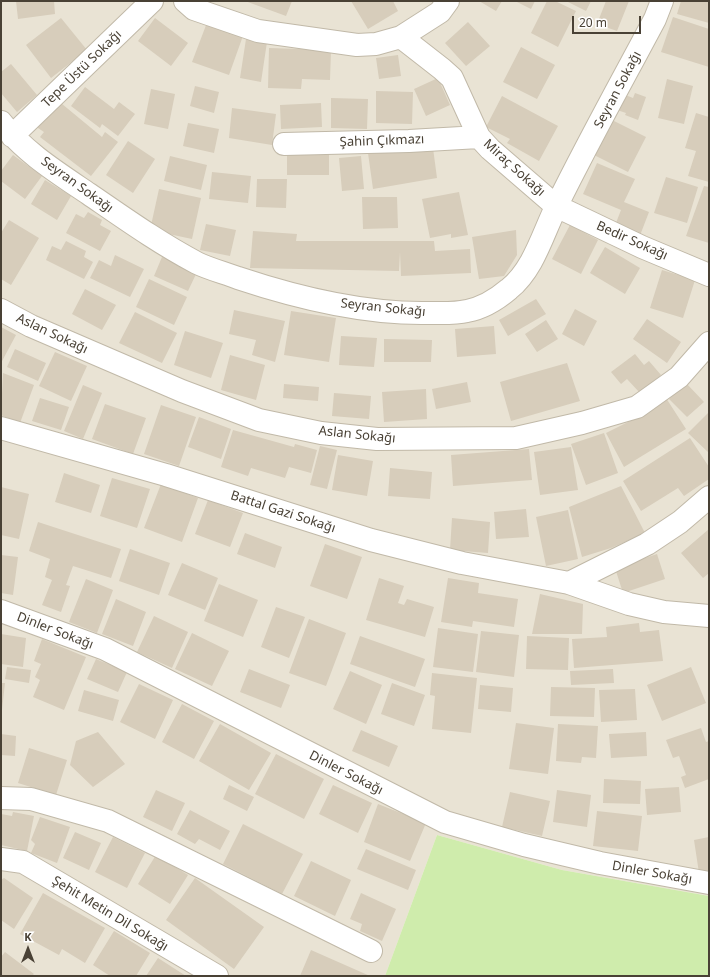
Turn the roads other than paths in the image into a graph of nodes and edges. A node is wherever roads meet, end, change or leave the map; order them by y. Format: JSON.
{"nodes":[{"id":1,"x":152,"y":1,"type":"edge"},
{"id":2,"x":186,"y":1,"type":"edge"},
{"id":3,"x":448,"y":1,"type":"edge"},
{"id":4,"x":662,"y":1,"type":"edge"},
{"id":5,"x":401,"y":37,"type":"junction"},
{"id":6,"x":7,"y":129,"type":"edge"},
{"id":7,"x":479,"y":137,"type":"junction"},
{"id":8,"x":284,"y":144,"type":"dead end"},
{"id":9,"x":556,"y":206,"type":"junction"},
{"id":10,"x":709,"y":275,"type":"edge"},
{"id":11,"x":1,"y":310,"type":"edge"},
{"id":12,"x":709,"y":343,"type":"edge"},
{"id":13,"x":1,"y":428,"type":"edge"},
{"id":14,"x":709,"y":497,"type":"edge"},
{"id":15,"x":569,"y":583,"type":"junction"},
{"id":16,"x":1,"y":611,"type":"edge"},
{"id":17,"x":709,"y":616,"type":"edge"},
{"id":18,"x":1,"y":798,"type":"edge"},
{"id":19,"x":1,"y":859,"type":"edge"},
{"id":20,"x":709,"y":883,"type":"edge"},
{"id":21,"x":370,"y":951,"type":"dead end"},
{"id":22,"x":217,"y":976,"type":"edge"}],
"edges":[{"from":1,"to":6,"type":"street","name":"Tepe Üstü Sokağı"},
{"from":2,"to":5,"type":"street"},
{"from":3,"to":5,"type":"street"},
{"from":4,"to":9,"type":"street","name":"Seyran Sokağı"},
{"from":5,"to":7,"type":"street","name":"Miraç Sokağı"},
{"from":6,"to":9,"type":"street","name":"Seyran Sokağı"},
{"from":7,"to":8,"type":"street","name":"Şahin Çıkmazı"},
{"from":7,"to":9,"type":"street","name":"Miraç Sokağı"},
{"from":9,"to":10,"type":"street","name":"Bedir Sokağı"},
{"from":11,"to":12,"type":"street","name":"Aslan Sokağı"},
{"from":13,"to":15,"type":"street","name":"Battal Gazi Sokağı"},
{"from":14,"to":15,"type":"street"},
{"from":15,"to":17,"type":"street","name":"Battal Gazi Sokağı"},
{"from":16,"to":20,"type":"street","name":"Dinler Sokağı"},
{"from":18,"to":21,"type":"street"},
{"from":19,"to":22,"type":"street","name":"Şehit Metin Dil Sokağı"}]}
